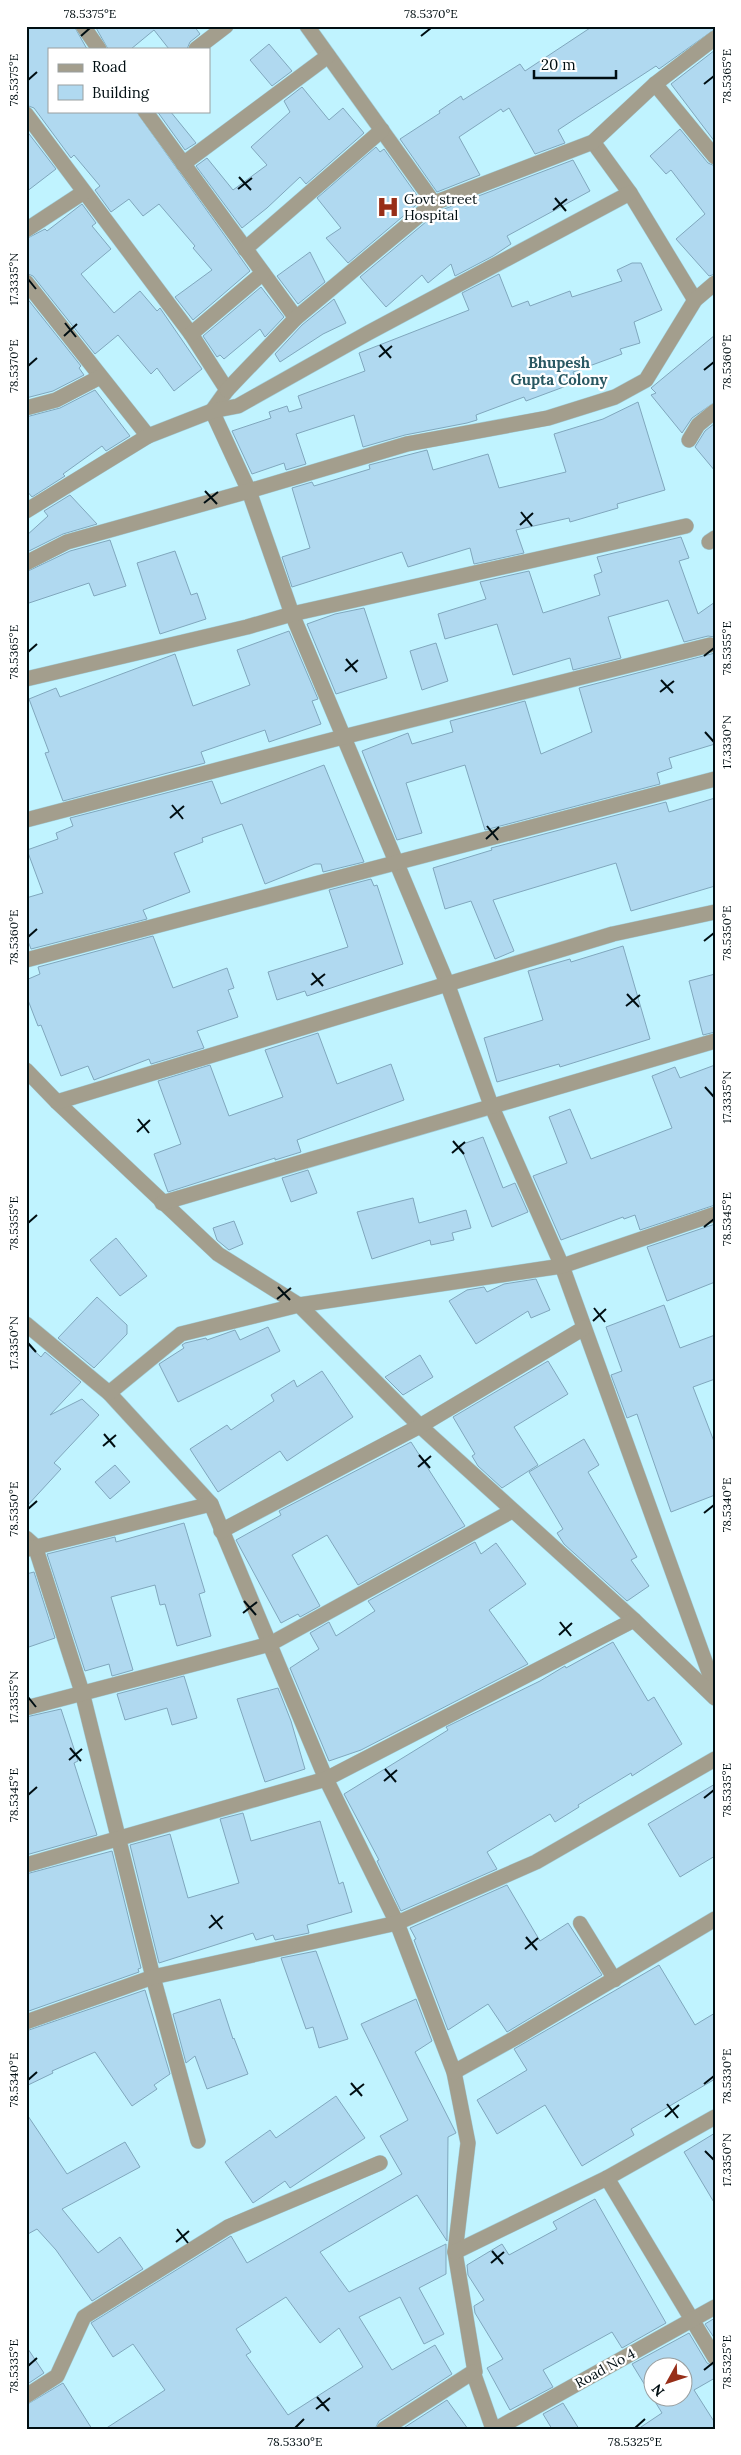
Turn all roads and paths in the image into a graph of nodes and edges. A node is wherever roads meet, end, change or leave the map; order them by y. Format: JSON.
{"nodes":[{"id":1,"x":83,"y":26,"type":"edge"},
{"id":2,"x":226,"y":26,"type":"edge"},
{"id":3,"x":307,"y":26,"type":"edge"},
{"id":4,"x":715,"y":38,"type":"edge"},
{"id":5,"x":98,"y":48,"type":"edge"},
{"id":6,"x":197,"y":48,"type":"edge"},
{"id":7,"x":328,"y":56,"type":"junction"},
{"id":8,"x":655,"y":84,"type":"junction"},
{"id":9,"x":146,"y":112,"type":"edge"},
{"id":10,"x":26,"y":114,"type":"edge"},
{"id":11,"x":382,"y":130,"type":"junction"},
{"id":12,"x":593,"y":142,"type":"junction"},
{"id":13,"x":714,"y":155,"type":"edge"},
{"id":14,"x":183,"y":164,"type":"junction"},
{"id":15,"x":84,"y":192,"type":"junction"},
{"id":16,"x":630,"y":193,"type":"junction"},
{"id":17,"x":434,"y":203,"type":"junction"},
{"id":18,"x":26,"y":230,"type":"edge"},
{"id":19,"x":246,"y":249,"type":"junction"},
{"id":20,"x":263,"y":273,"type":"junction"},
{"id":21,"x":26,"y":282,"type":"edge"},
{"id":22,"x":715,"y":283,"type":"edge"},
{"id":23,"x":695,"y":300,"type":"junction"},
{"id":24,"x":296,"y":318,"type":"junction"},
{"id":25,"x":190,"y":334,"type":"junction"},
{"id":26,"x":100,"y":377,"type":"junction"},
{"id":27,"x":227,"y":390,"type":"junction"},
{"id":28,"x":26,"y":408,"type":"edge"},
{"id":29,"x":212,"y":411,"type":"junction"},
{"id":30,"x":715,"y":411,"type":"edge"},
{"id":31,"x":148,"y":436,"type":"junction"},
{"id":32,"x":689,"y":440,"type":"dead end"},
{"id":33,"x":249,"y":491,"type":"junction"},
{"id":34,"x":26,"y":511,"type":"edge"},
{"id":35,"x":686,"y":526,"type":"dead end"},
{"id":36,"x":26,"y":563,"type":"edge"},
{"id":37,"x":292,"y":614,"type":"junction"},
{"id":38,"x":710,"y":644,"type":"dead end"},
{"id":39,"x":26,"y":679,"type":"edge"},
{"id":40,"x":343,"y":737,"type":"junction"},
{"id":41,"x":715,"y":779,"type":"edge"},
{"id":42,"x":26,"y":820,"type":"edge"},
{"id":43,"x":396,"y":862,"type":"junction"},
{"id":44,"x":715,"y":912,"type":"edge"},
{"id":45,"x":26,"y":960,"type":"edge"},
{"id":46,"x":447,"y":984,"type":"junction"},
{"id":47,"x":715,"y":1040,"type":"edge"},
{"id":48,"x":26,"y":1070,"type":"edge"},
{"id":49,"x":57,"y":1102,"type":"junction"},
{"id":50,"x":491,"y":1105,"type":"junction"},
{"id":51,"x":162,"y":1203,"type":"junction"},
{"id":52,"x":715,"y":1214,"type":"edge"},
{"id":53,"x":562,"y":1266,"type":"junction"},
{"id":54,"x":299,"y":1304,"type":"junction"},
{"id":55,"x":26,"y":1324,"type":"edge"},
{"id":56,"x":584,"y":1328,"type":"junction"},
{"id":57,"x":109,"y":1393,"type":"junction"},
{"id":58,"x":420,"y":1426,"type":"junction"},
{"id":59,"x":211,"y":1504,"type":"junction"},
{"id":60,"x":512,"y":1511,"type":"junction"},
{"id":61,"x":221,"y":1531,"type":"junction"},
{"id":62,"x":29,"y":1545,"type":"edge"},
{"id":63,"x":634,"y":1620,"type":"junction"},
{"id":64,"x":270,"y":1644,"type":"junction"},
{"id":65,"x":715,"y":1689,"type":"edge"},
{"id":66,"x":82,"y":1692,"type":"junction"},
{"id":67,"x":715,"y":1698,"type":"edge"},
{"id":68,"x":26,"y":1708,"type":"edge"},
{"id":69,"x":715,"y":1759,"type":"edge"},
{"id":70,"x":326,"y":1779,"type":"junction"},
{"id":71,"x":119,"y":1837,"type":"junction"},
{"id":72,"x":26,"y":1864,"type":"edge"},
{"id":73,"x":715,"y":1919,"type":"edge"},
{"id":74,"x":398,"y":1922,"type":"junction"},
{"id":75,"x":580,"y":1923,"type":"dead end"},
{"id":76,"x":153,"y":1977,"type":"junction"},
{"id":77,"x":615,"y":1980,"type":"junction"},
{"id":78,"x":26,"y":2022,"type":"edge"},
{"id":79,"x":454,"y":2072,"type":"junction"},
{"id":80,"x":715,"y":2118,"type":"edge"},
{"id":81,"x":198,"y":2141,"type":"dead end"},
{"id":82,"x":380,"y":2163,"type":"dead end"},
{"id":83,"x":608,"y":2178,"type":"junction"},
{"id":84,"x":455,"y":2252,"type":"junction"},
{"id":85,"x":715,"y":2307,"type":"edge"},
{"id":86,"x":691,"y":2320,"type":"junction"},
{"id":87,"x":715,"y":2358,"type":"edge"},
{"id":88,"x":473,"y":2372,"type":"junction"},
{"id":89,"x":26,"y":2396,"type":"edge"},
{"id":90,"x":384,"y":2429,"type":"edge"},
{"id":91,"x":494,"y":2429,"type":"edge"}],
"edges":[{"from":1,"to":5,"type":"street"},
{"from":2,"to":6,"type":"street"},
{"from":3,"to":7,"type":"street"},
{"from":4,"to":8,"type":"street"},
{"from":7,"to":11,"type":"street"},
{"from":7,"to":14,"type":"street"},
{"from":8,"to":12,"type":"street"},
{"from":8,"to":13,"type":"street"},
{"from":9,"to":14,"type":"street"},
{"from":10,"to":15,"type":"street"},
{"from":11,"to":17,"type":"street"},
{"from":11,"to":19,"type":"street"},
{"from":12,"to":16,"type":"street"},
{"from":12,"to":17,"type":"street"},
{"from":14,"to":19,"type":"street"},
{"from":15,"to":18,"type":"street"},
{"from":15,"to":25,"type":"street"},
{"from":16,"to":23,"type":"street"},
{"from":16,"to":29,"type":"street"},
{"from":17,"to":24,"type":"street"},
{"from":19,"to":20,"type":"street"},
{"from":20,"to":24,"type":"street"},
{"from":20,"to":25,"type":"street"},
{"from":21,"to":26,"type":"street"},
{"from":22,"to":23,"type":"street"},
{"from":23,"to":33,"type":"street"},
{"from":24,"to":27,"type":"street"},
{"from":25,"to":27,"type":"street"},
{"from":26,"to":28,"type":"street"},
{"from":26,"to":31,"type":"street"},
{"from":27,"to":29,"type":"street"},
{"from":29,"to":31,"type":"street"},
{"from":29,"to":33,"type":"street"},
{"from":30,"to":32,"type":"street"},
{"from":31,"to":34,"type":"street"},
{"from":33,"to":36,"type":"street"},
{"from":33,"to":37,"type":"street"},
{"from":35,"to":37,"type":"street"},
{"from":37,"to":39,"type":"street"},
{"from":37,"to":40,"type":"street"},
{"from":38,"to":40,"type":"street"},
{"from":40,"to":42,"type":"street"},
{"from":40,"to":43,"type":"street"},
{"from":41,"to":43,"type":"street"},
{"from":43,"to":45,"type":"street"},
{"from":43,"to":46,"type":"street"},
{"from":44,"to":46,"type":"street"},
{"from":46,"to":49,"type":"street"},
{"from":46,"to":50,"type":"street"},
{"from":47,"to":50,"type":"street"},
{"from":48,"to":49,"type":"street"},
{"from":49,"to":51,"type":"street"},
{"from":50,"to":51,"type":"street"},
{"from":50,"to":53,"type":"street"},
{"from":51,"to":54,"type":"street"},
{"from":52,"to":53,"type":"street"},
{"from":53,"to":54,"type":"street"},
{"from":53,"to":56,"type":"street"},
{"from":54,"to":57,"type":"street"},
{"from":54,"to":58,"type":"street"},
{"from":55,"to":57,"type":"street"},
{"from":56,"to":58,"type":"street"},
{"from":56,"to":65,"type":"street"},
{"from":57,"to":59,"type":"street"},
{"from":58,"to":60,"type":"street"},
{"from":58,"to":61,"type":"street"},
{"from":59,"to":61,"type":"street"},
{"from":59,"to":62,"type":"street"},
{"from":60,"to":63,"type":"street"},
{"from":60,"to":64,"type":"street"},
{"from":61,"to":64,"type":"street"},
{"from":62,"to":66,"type":"street"},
{"from":63,"to":67,"type":"street"},
{"from":63,"to":70,"type":"street"},
{"from":64,"to":66,"type":"street"},
{"from":64,"to":70,"type":"street"},
{"from":66,"to":68,"type":"street"},
{"from":66,"to":71,"type":"street"},
{"from":69,"to":74,"type":"street"},
{"from":70,"to":71,"type":"street"},
{"from":70,"to":74,"type":"street"},
{"from":71,"to":72,"type":"street"},
{"from":71,"to":76,"type":"street"},
{"from":73,"to":77,"type":"street"},
{"from":74,"to":76,"type":"street"},
{"from":74,"to":79,"type":"street"},
{"from":75,"to":77,"type":"lane"},
{"from":76,"to":78,"type":"street"},
{"from":76,"to":81,"type":"street"},
{"from":77,"to":79,"type":"street"},
{"from":79,"to":84,"type":"street"},
{"from":80,"to":83,"type":"street"},
{"from":82,"to":89,"type":"street"},
{"from":83,"to":84,"type":"street"},
{"from":83,"to":86,"type":"street"},
{"from":84,"to":88,"type":"street"},
{"from":85,"to":86,"type":"street","name":"Road No 4"},
{"from":86,"to":87,"type":"street"},
{"from":86,"to":91,"type":"street","name":"Road No 4"},
{"from":88,"to":90,"type":"street"},
{"from":88,"to":91,"type":"street"}]}
